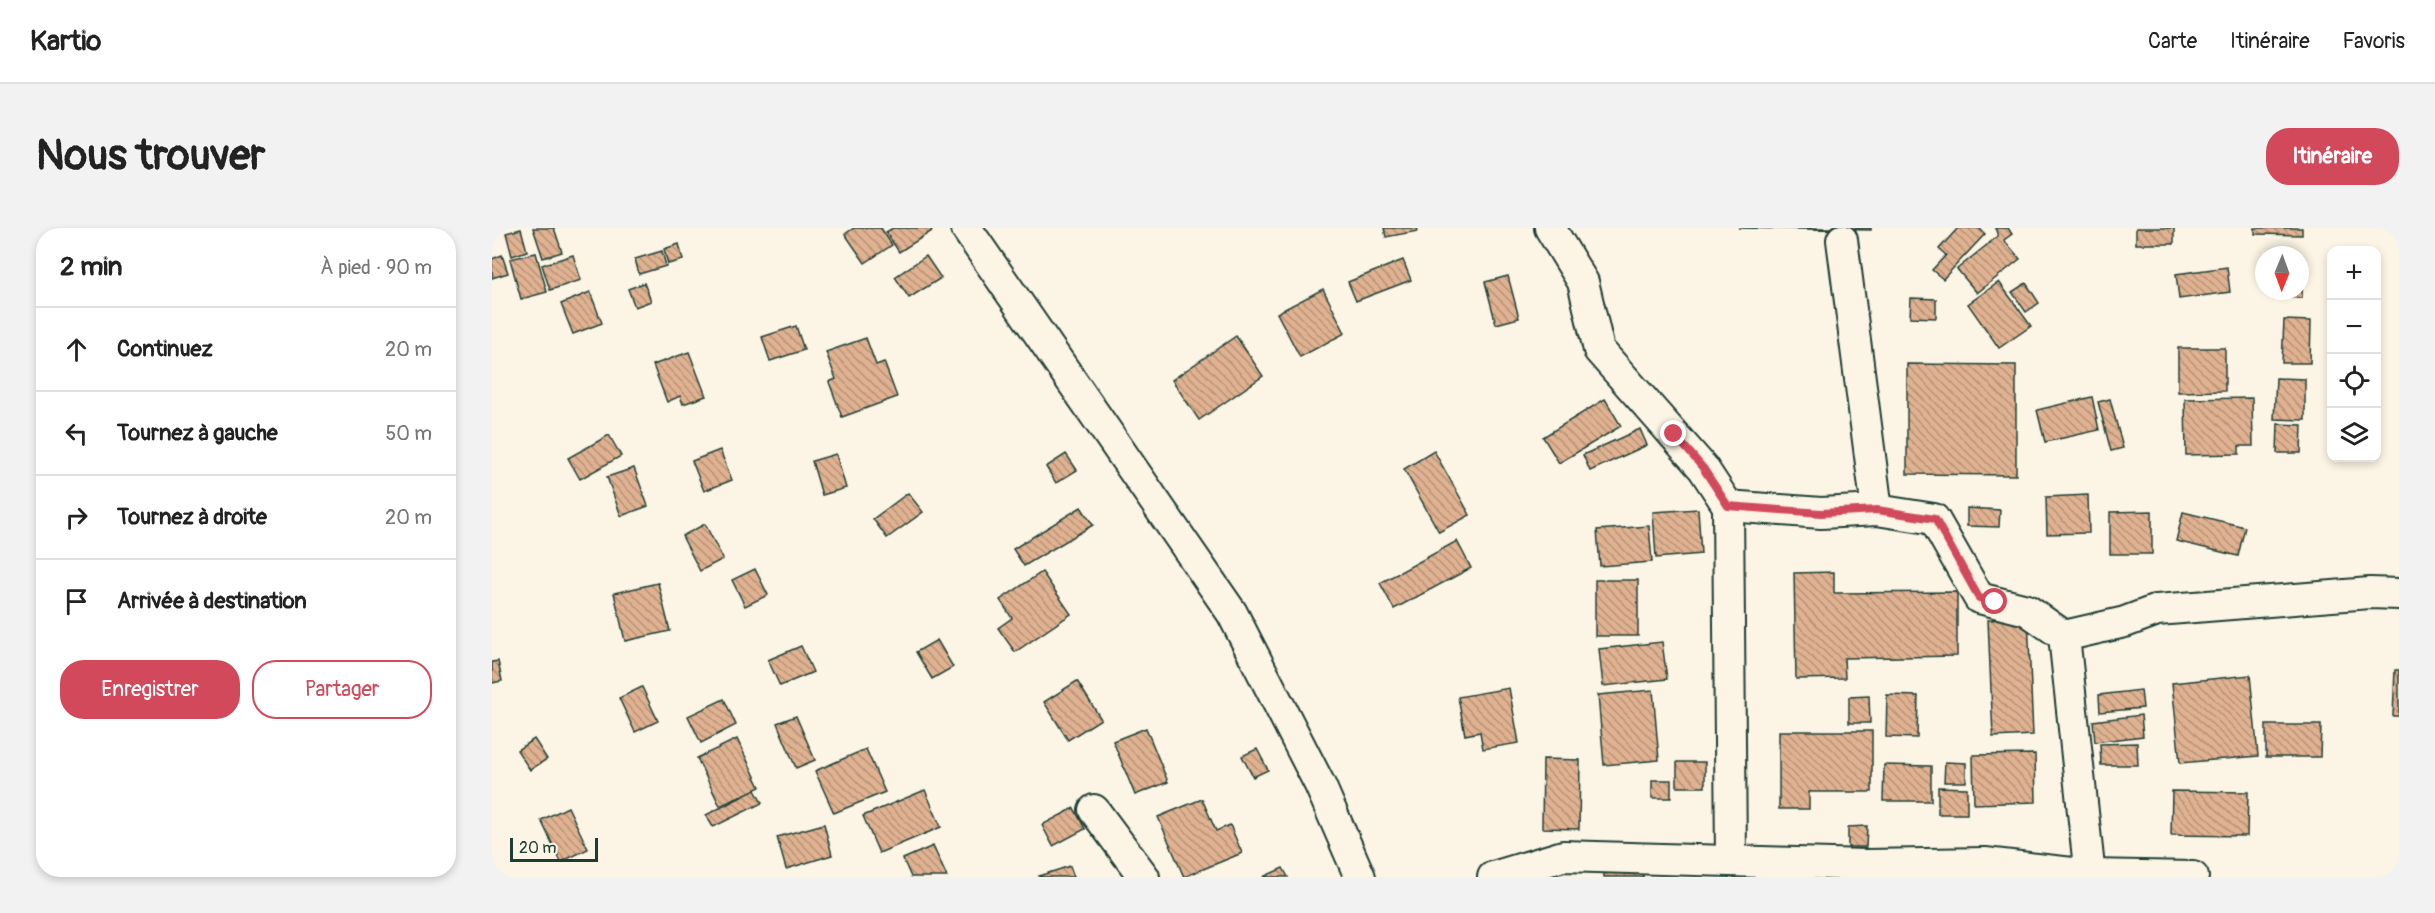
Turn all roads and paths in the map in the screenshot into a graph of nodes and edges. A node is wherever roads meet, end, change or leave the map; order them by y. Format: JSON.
{"nodes":[{"id":1,"x":966,"y":228,"type":"edge"},
{"id":2,"x":1550,"y":228,"type":"edge"},
{"id":3,"x":1842,"y":240,"type":"dead end"},
{"id":4,"x":1728,"y":506,"type":"junction"},
{"id":5,"x":1877,"y":510,"type":"junction"},
{"id":6,"x":2399,"y":594,"type":"edge"},
{"id":7,"x":2064,"y":636,"type":"junction"},
{"id":8,"x":1094,"y":810,"type":"dead end"},
{"id":9,"x":1731,"y":860,"type":"junction"},
{"id":10,"x":1678,"y":868,"type":"edge"},
{"id":11,"x":1866,"y":871,"type":"edge"},
{"id":12,"x":2090,"y":876,"type":"edge"},
{"id":13,"x":1144,"y":877,"type":"edge"},
{"id":14,"x":1360,"y":877,"type":"edge"},
{"id":15,"x":1493,"y":877,"type":"edge"},
{"id":16,"x":2193,"y":877,"type":"edge"}],
"edges":[{"from":1,"to":14,"type":"street"},
{"from":2,"to":4,"type":"street"},
{"from":3,"to":5,"type":"street"},
{"from":4,"to":5,"type":"street"},
{"from":4,"to":9,"type":"street"},
{"from":5,"to":7,"type":"street"},
{"from":6,"to":7,"type":"street"},
{"from":7,"to":12,"type":"street"},
{"from":8,"to":13,"type":"street"},
{"from":9,"to":10,"type":"street"},
{"from":9,"to":11,"type":"street"},
{"from":10,"to":15,"type":"street"},
{"from":11,"to":12,"type":"street"},
{"from":12,"to":16,"type":"street"}]}
